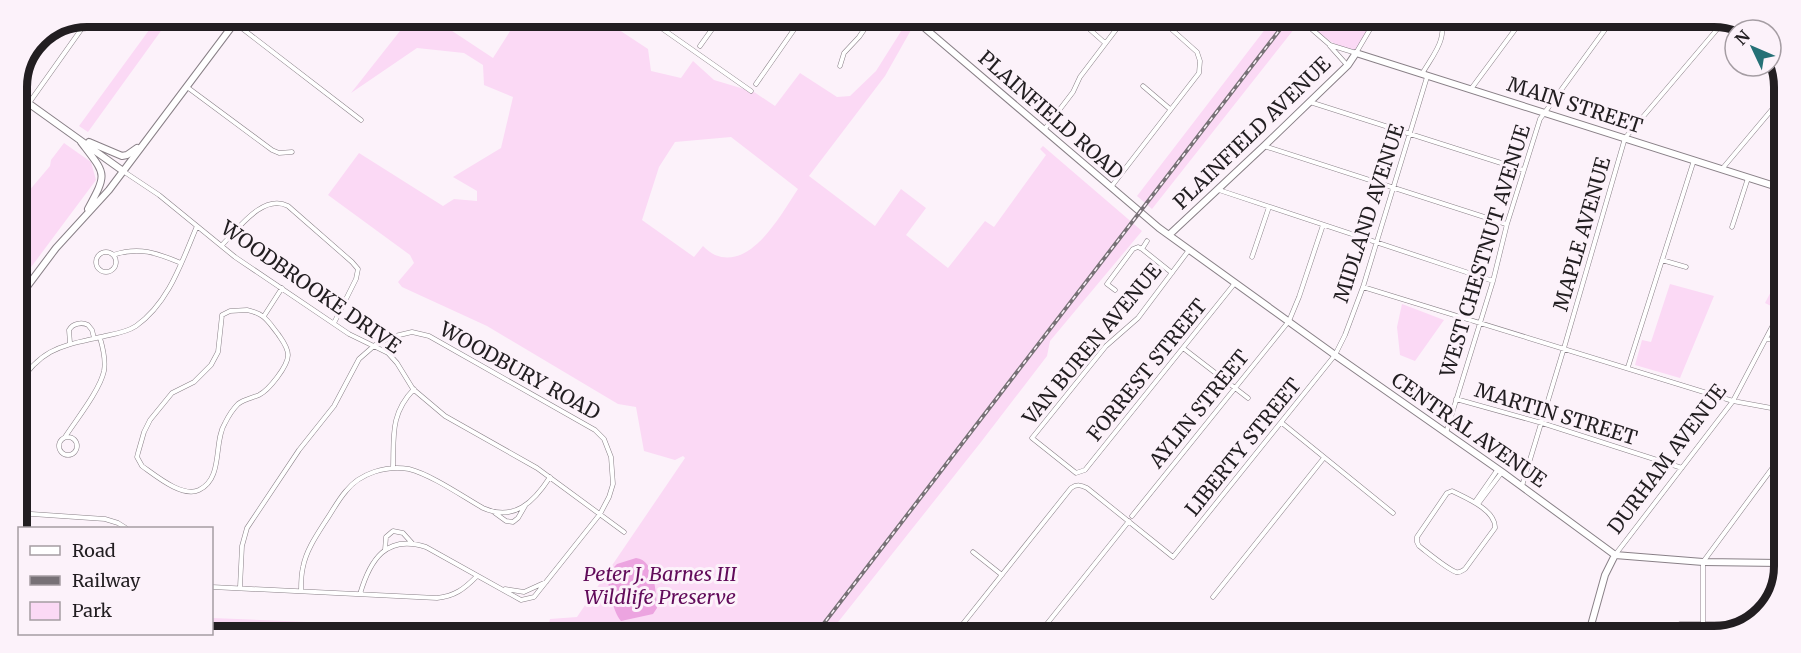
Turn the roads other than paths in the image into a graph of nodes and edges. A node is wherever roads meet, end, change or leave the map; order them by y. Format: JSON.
{"nodes":[{"id":1,"x":232,"y":27,"type":"edge"},
{"id":2,"x":246,"y":27,"type":"edge"},
{"id":3,"x":660,"y":27,"type":"edge"},
{"id":4,"x":714,"y":27,"type":"edge"},
{"id":5,"x":796,"y":27,"type":"edge"},
{"id":6,"x":866,"y":27,"type":"edge"},
{"id":7,"x":924,"y":27,"type":"edge"},
{"id":8,"x":1087,"y":27,"type":"edge"},
{"id":9,"x":1118,"y":27,"type":"edge"},
{"id":10,"x":1169,"y":27,"type":"edge"},
{"id":11,"x":1309,"y":27,"type":"edge"},
{"id":12,"x":1371,"y":27,"type":"edge"},
{"id":13,"x":1442,"y":27,"type":"edge"},
{"id":14,"x":1517,"y":27,"type":"edge"},
{"id":15,"x":1607,"y":27,"type":"edge"},
{"id":16,"x":80,"y":28,"type":"edge"},
{"id":17,"x":1719,"y":28,"type":"edge"},
{"id":18,"x":1105,"y":44,"type":"junction"},
{"id":19,"x":1329,"y":45,"type":"junction"},
{"id":20,"x":700,"y":46,"type":"dead end"},
{"id":21,"x":1356,"y":53,"type":"junction"},
{"id":22,"x":1348,"y":65,"type":"junction"},
{"id":23,"x":840,"y":66,"type":"dead end"},
{"id":24,"x":1424,"y":76,"type":"junction"},
{"id":25,"x":756,"y":84,"type":"dead end"},
{"id":26,"x":187,"y":86,"type":"junction"},
{"id":27,"x":1143,"y":86,"type":"dead end"},
{"id":28,"x":1471,"y":90,"type":"junction"},
{"id":29,"x":751,"y":91,"type":"dead end"},
{"id":30,"x":1310,"y":101,"type":"junction"},
{"id":31,"x":29,"y":103,"type":"joint"},
{"id":32,"x":1774,"y":107,"type":"edge"},
{"id":33,"x":1170,"y":109,"type":"junction"},
{"id":34,"x":1544,"y":112,"type":"junction"},
{"id":35,"x":361,"y":120,"type":"dead end"},
{"id":36,"x":1044,"y":130,"type":"junction"},
{"id":37,"x":1410,"y":134,"type":"junction"},
{"id":38,"x":77,"y":137,"type":"junction"},
{"id":39,"x":1625,"y":138,"type":"junction"},
{"id":40,"x":143,"y":145,"type":"junction"},
{"id":41,"x":1264,"y":146,"type":"junction"},
{"id":42,"x":292,"y":152,"type":"dead end"},
{"id":43,"x":1694,"y":160,"type":"junction"},
{"id":44,"x":1722,"y":169,"type":"junction"},
{"id":45,"x":1523,"y":170,"type":"junction"},
{"id":46,"x":123,"y":171,"type":"junction"},
{"id":47,"x":1748,"y":178,"type":"junction"},
{"id":48,"x":1774,"y":186,"type":"edge"},
{"id":49,"x":1110,"y":188,"type":"junction"},
{"id":50,"x":1393,"y":188,"type":"junction"},
{"id":51,"x":1218,"y":190,"type":"junction"},
{"id":52,"x":1269,"y":207,"type":"junction"},
{"id":53,"x":83,"y":217,"type":"junction"},
{"id":54,"x":1507,"y":224,"type":"junction"},
{"id":55,"x":1323,"y":225,"type":"junction"},
{"id":56,"x":197,"y":226,"type":"junction"},
{"id":57,"x":1732,"y":227,"type":"dead end"},
{"id":58,"x":1169,"y":235,"type":"junction"},
{"id":59,"x":1148,"y":241,"type":"dead end"},
{"id":60,"x":1377,"y":242,"type":"junction"},
{"id":61,"x":222,"y":245,"type":"junction"},
{"id":62,"x":1142,"y":249,"type":"junction"},
{"id":63,"x":1190,"y":250,"type":"junction"},
{"id":64,"x":113,"y":255,"type":"junction"},
{"id":65,"x":1252,"y":257,"type":"dead end"},
{"id":66,"x":1662,"y":260,"type":"junction"},
{"id":67,"x":181,"y":263,"type":"junction"},
{"id":68,"x":1686,"y":267,"type":"dead end"},
{"id":69,"x":1172,"y":273,"type":"junction"},
{"id":70,"x":1493,"y":281,"type":"junction"},
{"id":71,"x":1236,"y":283,"type":"junction"},
{"id":72,"x":27,"y":287,"type":"edge"},
{"id":73,"x":1363,"y":287,"type":"junction"},
{"id":74,"x":282,"y":288,"type":"junction"},
{"id":75,"x":1115,"y":290,"type":"dead end"},
{"id":76,"x":264,"y":316,"type":"junction"},
{"id":77,"x":1289,"y":321,"type":"junction"},
{"id":78,"x":334,"y":323,"type":"junction"},
{"id":79,"x":1479,"y":323,"type":"junction"},
{"id":80,"x":1774,"y":323,"type":"edge"},
{"id":81,"x":97,"y":338,"type":"junction"},
{"id":82,"x":1766,"y":339,"type":"junction"},
{"id":83,"x":1774,"y":340,"type":"edge"},
{"id":84,"x":70,"y":343,"type":"junction"},
{"id":85,"x":375,"y":345,"type":"junction"},
{"id":86,"x":1183,"y":348,"type":"junction"},
{"id":87,"x":1564,"y":348,"type":"junction"},
{"id":88,"x":1335,"y":355,"type":"junction"},
{"id":89,"x":1628,"y":367,"type":"junction"},
{"id":90,"x":27,"y":371,"type":"edge"},
{"id":91,"x":1235,"y":388,"type":"junction"},
{"id":92,"x":414,"y":390,"type":"junction"},
{"id":93,"x":1248,"y":398,"type":"dead end"},
{"id":94,"x":1456,"y":399,"type":"junction"},
{"id":95,"x":1733,"y":401,"type":"junction"},
{"id":96,"x":1774,"y":409,"type":"edge"},
{"id":97,"x":1282,"y":423,"type":"junction"},
{"id":98,"x":1542,"y":423,"type":"junction"},
{"id":99,"x":1446,"y":433,"type":"junction"},
{"id":100,"x":65,"y":437,"type":"junction"},
{"id":101,"x":1323,"y":459,"type":"junction"},
{"id":102,"x":1774,"y":466,"type":"edge"},
{"id":103,"x":393,"y":468,"type":"junction"},
{"id":104,"x":1682,"y":468,"type":"junction"},
{"id":105,"x":1500,"y":471,"type":"junction"},
{"id":106,"x":1080,"y":473,"type":"joint"},
{"id":107,"x":550,"y":477,"type":"junction"},
{"id":108,"x":1522,"y":487,"type":"junction"},
{"id":109,"x":1476,"y":503,"type":"junction"},
{"id":110,"x":525,"y":506,"type":"junction"},
{"id":111,"x":495,"y":512,"type":"junction"},
{"id":112,"x":1393,"y":513,"type":"dead end"},
{"id":113,"x":27,"y":514,"type":"edge"},
{"id":114,"x":600,"y":514,"type":"junction"},
{"id":115,"x":1132,"y":516,"type":"dead end"},
{"id":116,"x":1129,"y":521,"type":"junction"},
{"id":117,"x":124,"y":527,"type":"edge"},
{"id":118,"x":624,"y":532,"type":"dead end"},
{"id":119,"x":413,"y":544,"type":"junction"},
{"id":120,"x":385,"y":550,"type":"junction"},
{"id":121,"x":973,"y":552,"type":"dead end"},
{"id":122,"x":1615,"y":555,"type":"junction"},
{"id":123,"x":1703,"y":562,"type":"junction"},
{"id":124,"x":1774,"y":563,"type":"edge"},
{"id":125,"x":1002,"y":575,"type":"junction"},
{"id":126,"x":476,"y":577,"type":"junction"},
{"id":127,"x":547,"y":582,"type":"junction"},
{"id":128,"x":213,"y":587,"type":"edge"},
{"id":129,"x":240,"y":587,"type":"junction"},
{"id":130,"x":498,"y":587,"type":"junction"},
{"id":131,"x":301,"y":591,"type":"junction"},
{"id":132,"x":360,"y":594,"type":"junction"},
{"id":133,"x":1213,"y":597,"type":"dead end"},
{"id":134,"x":1704,"y":624,"type":"junction"},
{"id":135,"x":1730,"y":624,"type":"edge"},
{"id":136,"x":961,"y":626,"type":"edge"},
{"id":137,"x":1045,"y":626,"type":"edge"},
{"id":138,"x":1591,"y":626,"type":"edge"},
{"id":139,"x":1678,"y":626,"type":"edge"}],
"edges":[{"from":1,"to":26,"type":"street"},
{"from":2,"to":35,"type":"street"},
{"from":3,"to":29,"type":"street"},
{"from":4,"to":20,"type":"street"},
{"from":5,"to":25,"type":"street"},
{"from":6,"to":23,"type":"street"},
{"from":7,"to":36,"type":"street","name":"PLAINFIELD ROAD"},
{"from":8,"to":18,"type":"street"},
{"from":9,"to":18,"type":"street"},
{"from":10,"to":33,"type":"street"},
{"from":11,"to":19,"type":"street"},
{"from":12,"to":21,"type":"street"},
{"from":13,"to":24,"type":"street","name":"MIDLAND AVENUE"},
{"from":14,"to":28,"type":"street"},
{"from":15,"to":34,"type":"street","name":"WEST CHESTNUT AVENUE"},
{"from":16,"to":31,"type":"street"},
{"from":17,"to":39,"type":"street","name":"MAPLE AVENUE"},
{"from":18,"to":36,"type":"street"},
{"from":19,"to":21,"type":"street"},
{"from":19,"to":22,"type":"street"},
{"from":21,"to":22,"type":"street","name":"PLAINFIELD AVENUE"},
{"from":21,"to":24,"type":"street","name":"MAIN STREET"},
{"from":22,"to":30,"type":"street","name":"PLAINFIELD AVENUE"},
{"from":24,"to":28,"type":"street","name":"MAIN STREET"},
{"from":24,"to":37,"type":"street","name":"MIDLAND AVENUE"},
{"from":26,"to":40,"type":"street"},
{"from":26,"to":42,"type":"street"},
{"from":27,"to":33,"type":"street"},
{"from":28,"to":34,"type":"street","name":"MAIN STREET"},
{"from":30,"to":37,"type":"street"},
{"from":30,"to":41,"type":"street","name":"PLAINFIELD AVENUE"},
{"from":31,"to":38,"type":"street"},
{"from":32,"to":44,"type":"street"},
{"from":33,"to":49,"type":"street"},
{"from":34,"to":39,"type":"street","name":"MAIN STREET"},
{"from":34,"to":45,"type":"street","name":"WEST CHESTNUT AVENUE"},
{"from":36,"to":49,"type":"street","name":"PLAINFIELD ROAD"},
{"from":37,"to":45,"type":"street"},
{"from":37,"to":50,"type":"street","name":"MIDLAND AVENUE"},
{"from":38,"to":40,"type":"street"},
{"from":38,"to":46,"type":"street"},
{"from":38,"to":53,"type":"street"},
{"from":39,"to":43,"type":"street","name":"MAIN STREET"},
{"from":39,"to":87,"type":"street","name":"MAPLE AVENUE"},
{"from":40,"to":46,"type":"street"},
{"from":41,"to":50,"type":"street"},
{"from":41,"to":51,"type":"street","name":"PLAINFIELD AVENUE"},
{"from":43,"to":44,"type":"street","name":"MAIN STREET"},
{"from":43,"to":66,"type":"street"},
{"from":44,"to":47,"type":"street","name":"MAIN STREET"},
{"from":45,"to":54,"type":"street","name":"WEST CHESTNUT AVENUE"},
{"from":46,"to":53,"type":"street"},
{"from":46,"to":56,"type":"street","name":"WOODBROOKE DRIVE"},
{"from":47,"to":48,"type":"street","name":"MAIN STREET"},
{"from":47,"to":57,"type":"street"},
{"from":49,"to":58,"type":"street","name":"PLAINFIELD ROAD"},
{"from":50,"to":54,"type":"street"},
{"from":50,"to":60,"type":"street","name":"MIDLAND AVENUE"},
{"from":51,"to":52,"type":"street"},
{"from":51,"to":58,"type":"street","name":"PLAINFIELD AVENUE"},
{"from":52,"to":55,"type":"street"},
{"from":52,"to":65,"type":"street"},
{"from":53,"to":72,"type":"street"},
{"from":54,"to":70,"type":"street","name":"WEST CHESTNUT AVENUE"},
{"from":55,"to":60,"type":"street"},
{"from":55,"to":77,"type":"street","name":"AYLIN STREET"},
{"from":56,"to":61,"type":"street","name":"WOODBROOKE DRIVE"},
{"from":56,"to":67,"type":"street"},
{"from":58,"to":63,"type":"street","name":"CENTRAL AVENUE"},
{"from":59,"to":62,"type":"street"},
{"from":60,"to":70,"type":"street"},
{"from":60,"to":73,"type":"street","name":"MIDLAND AVENUE"},
{"from":61,"to":74,"type":"street","name":"WOODBROOKE DRIVE"},
{"from":61,"to":78,"type":"street"},
{"from":62,"to":69,"type":"street"},
{"from":62,"to":75,"type":"street"},
{"from":63,"to":69,"type":"street","name":"VAN BUREN AVENUE"},
{"from":63,"to":71,"type":"street","name":"CENTRAL AVENUE"},
{"from":64,"to":64,"type":"street"},
{"from":64,"to":67,"type":"street"},
{"from":66,"to":68,"type":"street"},
{"from":66,"to":89,"type":"street"},
{"from":67,"to":81,"type":"street"},
{"from":69,"to":106,"type":"street","name":"VAN BUREN AVENUE"},
{"from":70,"to":79,"type":"street","name":"WEST CHESTNUT AVENUE"},
{"from":71,"to":77,"type":"street","name":"CENTRAL AVENUE"},
{"from":71,"to":86,"type":"street","name":"FORREST STREET"},
{"from":73,"to":79,"type":"street"},
{"from":73,"to":88,"type":"street","name":"MIDLAND AVENUE"},
{"from":74,"to":76,"type":"street"},
{"from":74,"to":78,"type":"street","name":"WOODBROOKE DRIVE"},
{"from":76,"to":76,"type":"street"},
{"from":77,"to":88,"type":"street","name":"CENTRAL AVENUE"},
{"from":77,"to":91,"type":"street","name":"AYLIN STREET"},
{"from":78,"to":85,"type":"street","name":"WOODBROOKE DRIVE"},
{"from":79,"to":87,"type":"street"},
{"from":79,"to":94,"type":"street","name":"WEST CHESTNUT AVENUE"},
{"from":80,"to":82,"type":"street","name":"DURHAM AVENUE"},
{"from":81,"to":84,"type":"street"},
{"from":81,"to":84,"type":"street"},
{"from":81,"to":100,"type":"street"},
{"from":82,"to":83,"type":"street"},
{"from":82,"to":95,"type":"street","name":"DURHAM AVENUE"},
{"from":84,"to":90,"type":"street"},
{"from":85,"to":92,"type":"street","name":"WOODBROOKE DRIVE"},
{"from":85,"to":114,"type":"street","name":"WOODBURY ROAD"},
{"from":85,"to":129,"type":"street","name":"WOODBURY ROAD"},
{"from":86,"to":91,"type":"street"},
{"from":86,"to":106,"type":"street","name":"FORREST STREET"},
{"from":87,"to":89,"type":"street"},
{"from":87,"to":98,"type":"street","name":"MAPLE AVENUE"},
{"from":88,"to":97,"type":"street","name":"LIBERTY STREET"},
{"from":88,"to":99,"type":"street","name":"CENTRAL AVENUE"},
{"from":89,"to":95,"type":"street"},
{"from":91,"to":93,"type":"street"},
{"from":91,"to":115,"type":"street","name":"AYLIN STREET"},
{"from":92,"to":103,"type":"street"},
{"from":92,"to":107,"type":"street","name":"WOODBROOKE DRIVE"},
{"from":94,"to":98,"type":"street","name":"MARTIN STREET"},
{"from":94,"to":99,"type":"street","name":"WEST CHESTNUT AVENUE"},
{"from":95,"to":96,"type":"street"},
{"from":95,"to":104,"type":"street","name":"DURHAM AVENUE"},
{"from":97,"to":101,"type":"street"},
{"from":97,"to":116,"type":"street","name":"LIBERTY STREET"},
{"from":98,"to":104,"type":"street","name":"MARTIN STREET"},
{"from":98,"to":108,"type":"street","name":"MAPLE AVENUE"},
{"from":99,"to":105,"type":"street","name":"CENTRAL AVENUE"},
{"from":100,"to":100,"type":"street"},
{"from":101,"to":112,"type":"street"},
{"from":101,"to":133,"type":"street"},
{"from":102,"to":123,"type":"street"},
{"from":103,"to":111,"type":"street"},
{"from":103,"to":131,"type":"street"},
{"from":104,"to":122,"type":"street","name":"DURHAM AVENUE"},
{"from":105,"to":108,"type":"street","name":"CENTRAL AVENUE"},
{"from":105,"to":109,"type":"street"},
{"from":107,"to":110,"type":"street"},
{"from":107,"to":114,"type":"street","name":"WOODBROOKE DRIVE"},
{"from":108,"to":122,"type":"street","name":"CENTRAL AVENUE"},
{"from":109,"to":109,"type":"street"},
{"from":110,"to":111,"type":"street"},
{"from":110,"to":111,"type":"street"},
{"from":113,"to":117,"type":"street"},
{"from":114,"to":118,"type":"street","name":"WOODBROOKE DRIVE"},
{"from":114,"to":127,"type":"street","name":"WOODBURY ROAD"},
{"from":116,"to":125,"type":"street"},
{"from":116,"to":137,"type":"street"},
{"from":119,"to":120,"type":"street"},
{"from":119,"to":120,"type":"street","name":"WOODBURY ROAD"},
{"from":119,"to":126,"type":"street","name":"WOODBURY ROAD"},
{"from":120,"to":132,"type":"street"},
{"from":121,"to":125,"type":"street"},
{"from":122,"to":123,"type":"street"},
{"from":122,"to":138,"type":"street","name":"DURHAM AVENUE"},
{"from":123,"to":124,"type":"street"},
{"from":123,"to":134,"type":"street"},
{"from":125,"to":136,"type":"street"},
{"from":126,"to":130,"type":"street","name":"WOODBURY ROAD"},
{"from":126,"to":132,"type":"street"},
{"from":127,"to":130,"type":"street"},
{"from":127,"to":130,"type":"street","name":"WOODBURY ROAD"},
{"from":128,"to":129,"type":"street"},
{"from":129,"to":131,"type":"street"},
{"from":131,"to":132,"type":"street"},
{"from":134,"to":135,"type":"street"},
{"from":134,"to":139,"type":"street"}]}
